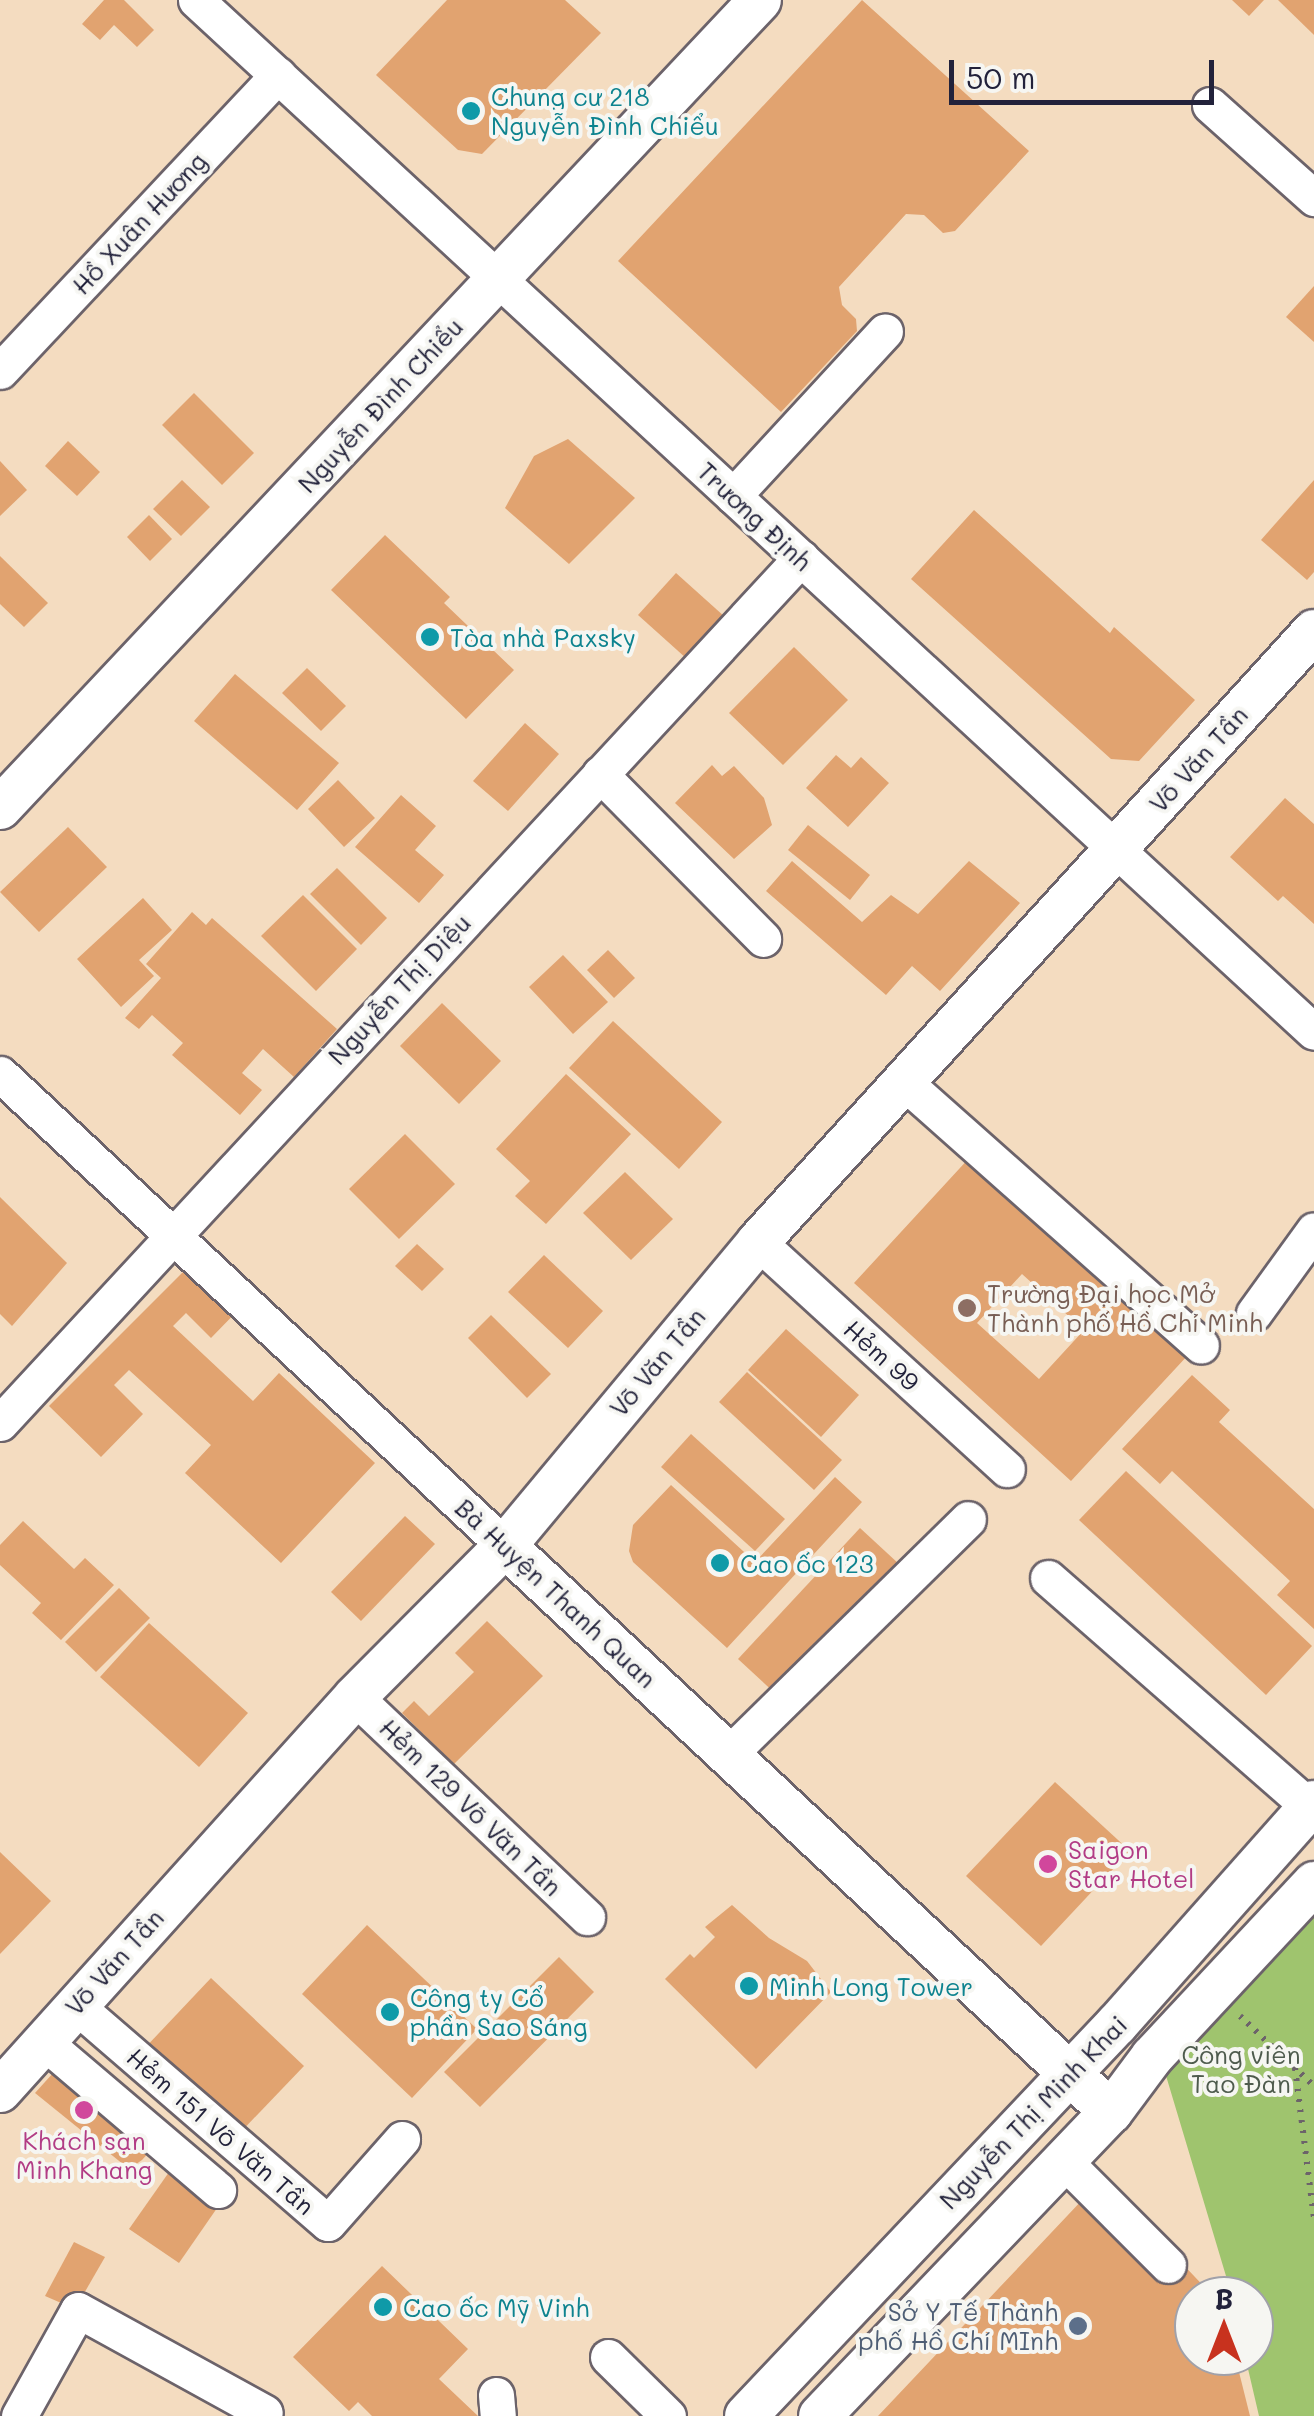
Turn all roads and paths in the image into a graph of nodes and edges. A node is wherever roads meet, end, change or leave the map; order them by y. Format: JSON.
{"nodes":[{"id":1,"x":196,"y":0,"type":"edge"},
{"id":2,"x":760,"y":0,"type":"edge"},
{"id":3,"x":278,"y":75,"type":"junction"},
{"id":4,"x":1210,"y":105,"type":"dead end"},
{"id":5,"x":1314,"y":198,"type":"edge"},
{"id":6,"x":498,"y":279,"type":"junction"},
{"id":7,"x":886,"y":331,"type":"dead end"},
{"id":8,"x":0,"y":372,"type":"edge"},
{"id":9,"x":733,"y":496,"type":"junction"},
{"id":10,"x":800,"y":558,"type":"junction"},
{"id":11,"x":1314,"y":631,"type":"edge"},
{"id":12,"x":600,"y":774,"type":"junction"},
{"id":13,"x":0,"y":808,"type":"edge"},
{"id":14,"x":1116,"y":850,"type":"junction"},
{"id":15,"x":763,"y":940,"type":"dead end"},
{"id":16,"x":1314,"y":1032,"type":"edge"},
{"id":17,"x":0,"y":1074,"type":"edge"},
{"id":18,"x":904,"y":1082,"type":"junction"},
{"id":19,"x":1314,"y":1230,"type":"edge"},
{"id":20,"x":171,"y":1234,"type":"junction"},
{"id":21,"x":758,"y":1242,"type":"junction"},
{"id":22,"x":1254,"y":1312,"type":"dead end"},
{"id":23,"x":1201,"y":1346,"type":"dead end"},
{"id":24,"x":0,"y":1423,"type":"edge"},
{"id":25,"x":1007,"y":1469,"type":"dead end"},
{"id":26,"x":968,"y":1519,"type":"dead end"},
{"id":27,"x":506,"y":1546,"type":"junction"},
{"id":28,"x":1048,"y":1578,"type":"dead end"},
{"id":29,"x":356,"y":1697,"type":"junction"},
{"id":30,"x":728,"y":1754,"type":"junction"},
{"id":31,"x":1312,"y":1805,"type":"edge"},
{"id":32,"x":1314,"y":1884,"type":"edge"},
{"id":33,"x":587,"y":1917,"type":"dead end"},
{"id":34,"x":74,"y":2004,"type":"junction"},
{"id":35,"x":1236,"y":2012,"type":"dead end"},
{"id":36,"x":43,"y":2041,"type":"junction"},
{"id":37,"x":1295,"y":2068,"type":"junction"},
{"id":38,"x":1070,"y":2072,"type":"junction"},
{"id":39,"x":1314,"y":2086,"type":"edge"},
{"id":40,"x":0,"y":2091,"type":"edge"},
{"id":41,"x":1111,"y":2112,"type":"junction"},
{"id":42,"x":402,"y":2139,"type":"dead end"},
{"id":43,"x":1064,"y":2160,"type":"junction"},
{"id":44,"x":218,"y":2190,"type":"dead end"},
{"id":45,"x":1314,"y":2219,"type":"edge"},
{"id":46,"x":1168,"y":2265,"type":"dead end"},
{"id":47,"x":608,"y":2357,"type":"dead end"},
{"id":48,"x":265,"y":2413,"type":"dead end"},
{"id":49,"x":19,"y":2416,"type":"edge"},
{"id":50,"x":668,"y":2416,"type":"edge"},
{"id":51,"x":746,"y":2416,"type":"edge"},
{"id":52,"x":820,"y":2416,"type":"edge"}],
"edges":[{"from":1,"to":3,"type":"street","name":"Trương Định"},
{"from":2,"to":6,"type":"main road","name":"Nguyễn Đình Chiểu"},
{"from":3,"to":6,"type":"street","name":"Trương Định"},
{"from":3,"to":8,"type":"street","name":"Hồ Xuân Hương"},
{"from":4,"to":5,"type":"street"},
{"from":6,"to":9,"type":"street","name":"Trương Định"},
{"from":6,"to":13,"type":"main road","name":"Nguyễn Đình Chiểu"},
{"from":7,"to":9,"type":"street"},
{"from":9,"to":10,"type":"street","name":"Trương Định"},
{"from":10,"to":12,"type":"street","name":"Nguyễn Thị Diệu"},
{"from":10,"to":14,"type":"street","name":"Trương Định"},
{"from":11,"to":14,"type":"main road","name":"Võ Văn Tần"},
{"from":12,"to":15,"type":"street"},
{"from":12,"to":20,"type":"street","name":"Nguyễn Thị Diệu"},
{"from":14,"to":16,"type":"street","name":"Trương Định"},
{"from":14,"to":18,"type":"main road","name":"Võ Văn Tần"},
{"from":17,"to":20,"type":"street","name":"Bà Huyện Thanh Quan"},
{"from":18,"to":21,"type":"main road","name":"Võ Văn Tần"},
{"from":18,"to":23,"type":"street"},
{"from":19,"to":22,"type":"street"},
{"from":20,"to":24,"type":"street","name":"Nguyễn Thị Diệu"},
{"from":20,"to":27,"type":"street","name":"Bà Huyện Thanh Quan"},
{"from":21,"to":25,"type":"street","name":"Hẻm 99"},
{"from":21,"to":27,"type":"main road","name":"Võ Văn Tần"},
{"from":26,"to":30,"type":"street"},
{"from":27,"to":29,"type":"main road","name":"Võ Văn Tần"},
{"from":27,"to":30,"type":"main road","name":"Bà Huyện Thanh Quan"},
{"from":28,"to":31,"type":"street"},
{"from":29,"to":33,"type":"street","name":"Hẻm 129 Võ Văn Tần"},
{"from":29,"to":34,"type":"main road","name":"Võ Văn Tần"},
{"from":30,"to":38,"type":"main road","name":"Bà Huyện Thanh Quan"},
{"from":31,"to":38,"type":"main road","name":"Nguyễn Thị Minh Khai"},
{"from":32,"to":41,"type":"main road","name":"Nguyễn Thị Minh Khai"},
{"from":34,"to":36,"type":"main road","name":"Võ Văn Tần"},
{"from":34,"to":42,"type":"street","name":"Hẻm 151 Võ Văn Tần"},
{"from":35,"to":37,"type":"path"},
{"from":36,"to":40,"type":"main road","name":"Võ Văn Tần"},
{"from":36,"to":44,"type":"street"},
{"from":37,"to":39,"type":"path"},
{"from":37,"to":45,"type":"path"},
{"from":38,"to":41,"type":"main road","name":"Bà Huyện Thanh Quan"},
{"from":38,"to":51,"type":"main road","name":"Nguyễn Thị Minh Khai"},
{"from":41,"to":43,"type":"main road","name":"Nguyễn Thị Minh Khai"},
{"from":43,"to":46,"type":"street"},
{"from":43,"to":52,"type":"main road","name":"Nguyễn Thị Minh Khai"},
{"from":47,"to":50,"type":"street"},
{"from":48,"to":49,"type":"street"}]}
